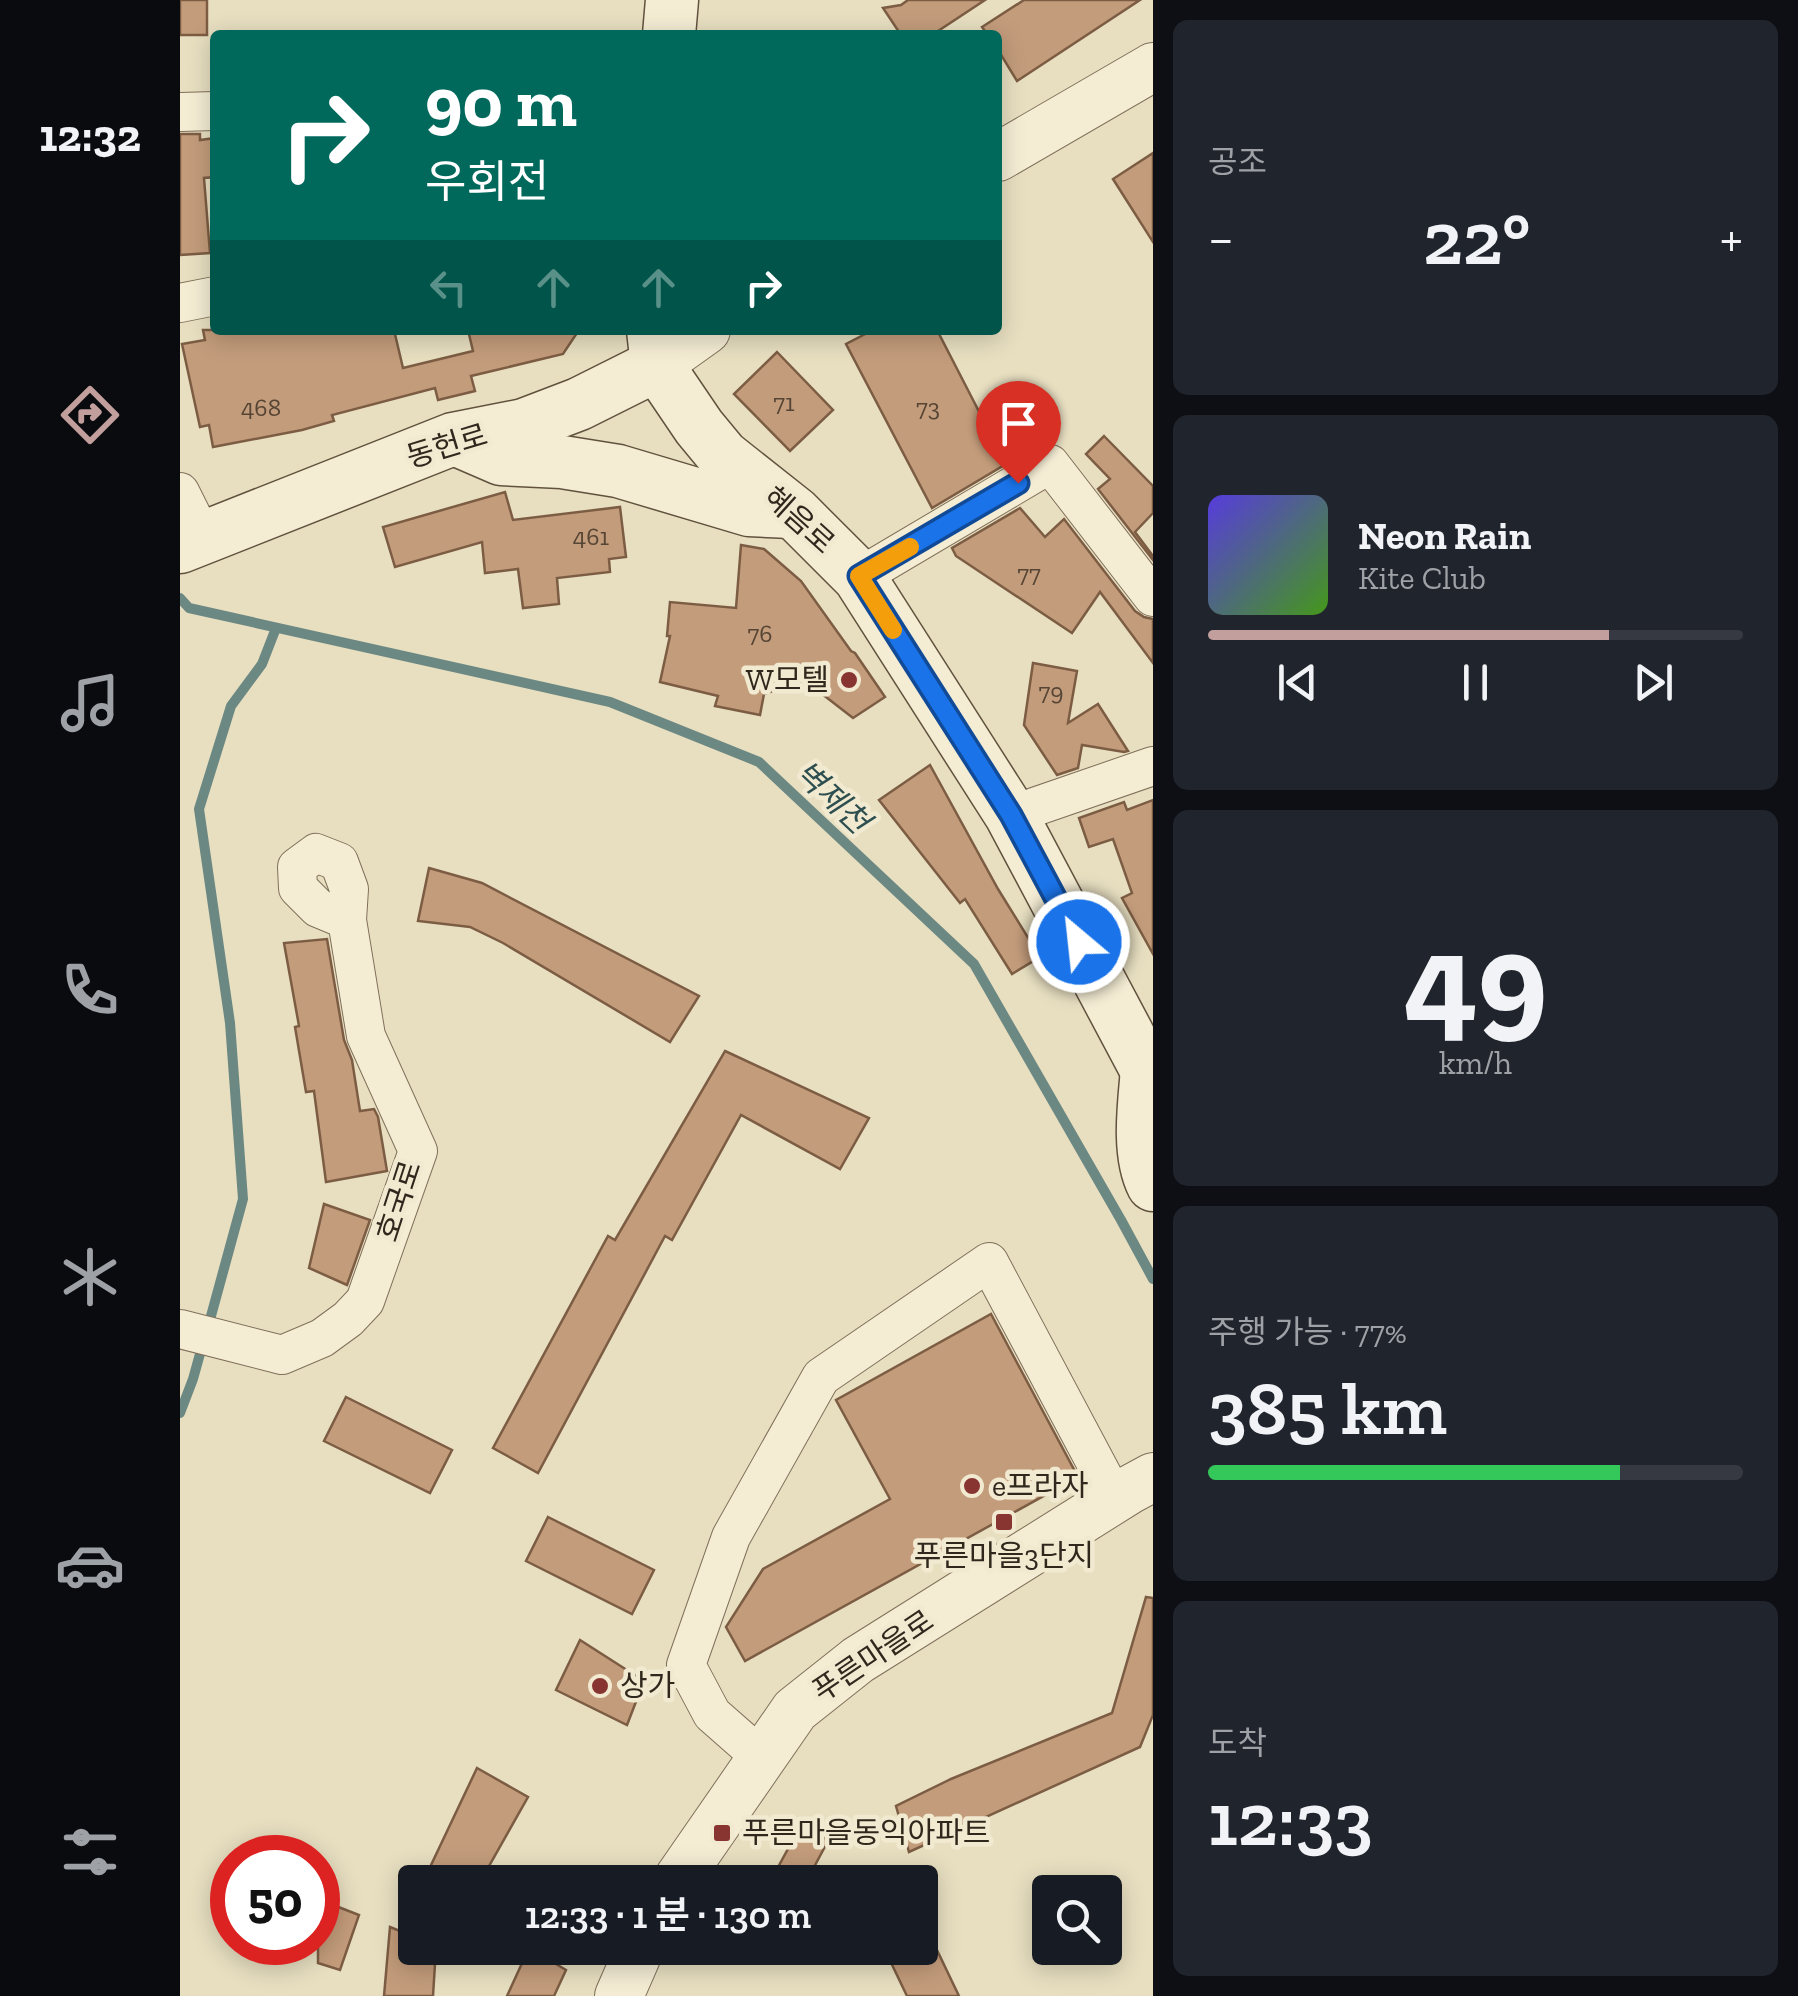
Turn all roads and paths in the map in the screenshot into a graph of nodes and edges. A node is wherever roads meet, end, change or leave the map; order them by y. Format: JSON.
{"nodes":[{"id":1,"x":672,"y":0,"type":"edge"},
{"id":2,"x":669,"y":30,"type":"edge"},
{"id":3,"x":1153,"y":67,"type":"edge"},
{"id":4,"x":210,"y":111,"type":"edge"},
{"id":5,"x":180,"y":112,"type":"edge"},
{"id":6,"x":1002,"y":155,"type":"edge"},
{"id":7,"x":210,"y":297,"type":"edge"},
{"id":8,"x":180,"y":302,"type":"edge"},
{"id":9,"x":692,"y":335,"type":"edge"},
{"id":10,"x":655,"y":348,"type":"edge"},
{"id":11,"x":453,"y":438,"type":"junction"},
{"id":12,"x":796,"y":513,"type":"junction"},
{"id":13,"x":188,"y":526,"type":"edge"},
{"id":14,"x":859,"y":576,"type":"junction"},
{"id":15,"x":1153,"y":597,"type":"edge"},
{"id":16,"x":1153,"y":766,"type":"edge"},
{"id":17,"x":1011,"y":815,"type":"junction"},
{"id":18,"x":347,"y":920,"type":"dead end"},
{"id":19,"x":1151,"y":1073,"type":"edge"},
{"id":20,"x":1153,"y":1185,"type":"edge"},
{"id":21,"x":180,"y":1330,"type":"edge"},
{"id":22,"x":1132,"y":1489,"type":"edge"},
{"id":23,"x":762,"y":1758,"type":"junction"},
{"id":24,"x":688,"y":1865,"type":"edge"},
{"id":25,"x":633,"y":1965,"type":"edge"},
{"id":26,"x":619,"y":1996,"type":"edge"}],
"edges":[{"from":1,"to":2,"type":"main road"},
{"from":3,"to":6,"type":"street"},
{"from":4,"to":5,"type":"street"},
{"from":7,"to":8,"type":"street"},
{"from":9,"to":10,"type":"street","name":"동헌로"},
{"from":10,"to":11,"type":"main road","name":"동헌로"},
{"from":10,"to":12,"type":"main road","name":"혜음로"},
{"from":11,"to":12,"type":"main road"},
{"from":11,"to":13,"type":"main road","name":"동헌로"},
{"from":12,"to":14,"type":"main road","name":"혜음로"},
{"from":14,"to":15,"type":"street"},
{"from":14,"to":17,"type":"main road","name":"혜음로"},
{"from":16,"to":17,"type":"street"},
{"from":17,"to":19,"type":"main road","name":"혜음로"},
{"from":18,"to":21,"type":"street","name":"호국로"},
{"from":19,"to":20,"type":"main road"},
{"from":22,"to":23,"type":"street","name":"푸른마을로"},
{"from":22,"to":23,"type":"street"},
{"from":23,"to":24,"type":"street","name":"푸른마을로"},
{"from":25,"to":26,"type":"street"}]}
